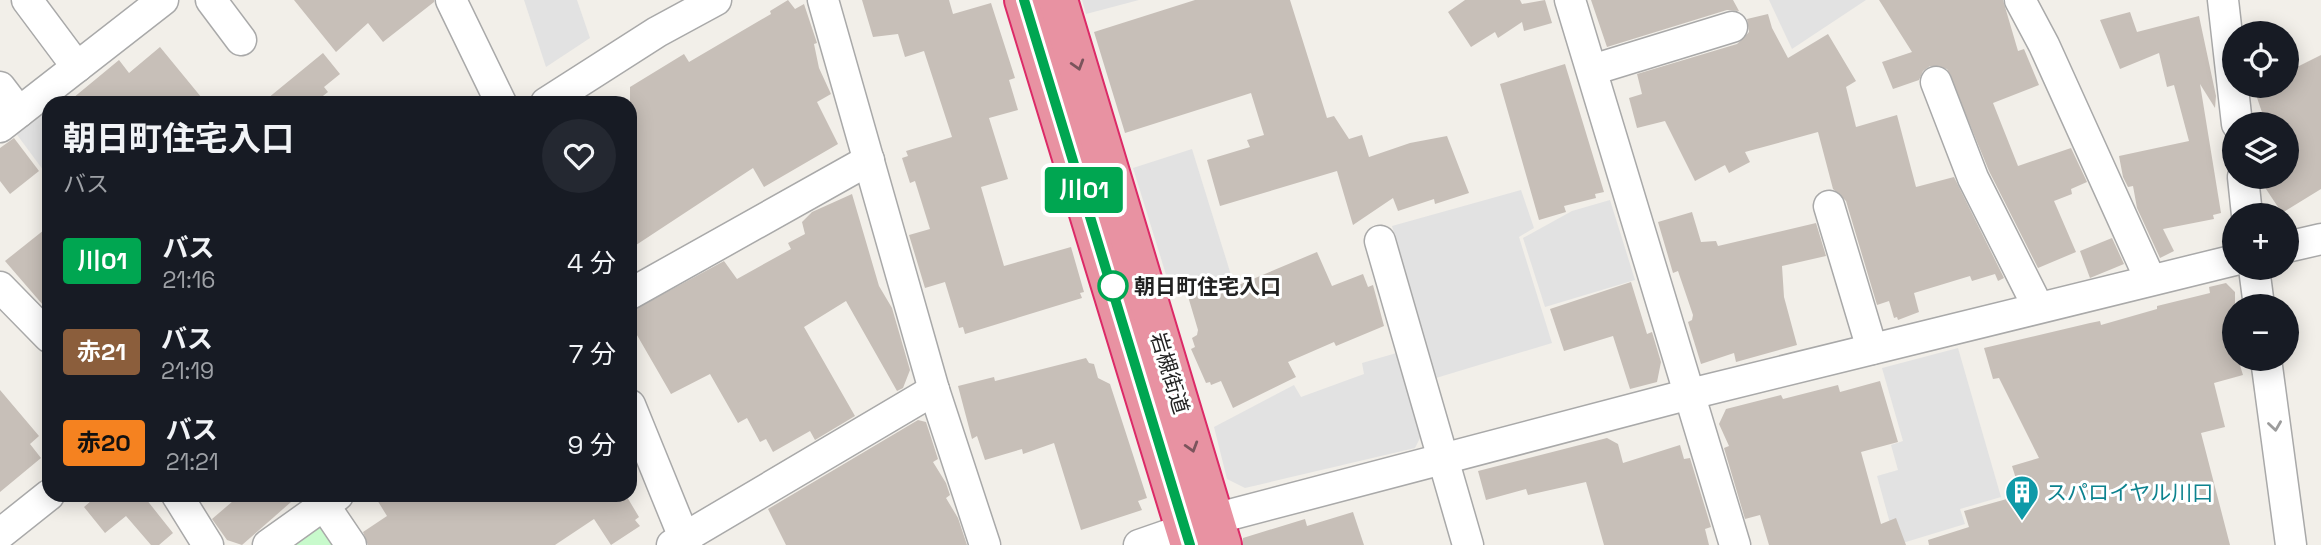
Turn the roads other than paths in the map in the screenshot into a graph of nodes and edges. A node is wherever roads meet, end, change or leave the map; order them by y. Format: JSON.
{"nodes":[{"id":1,"x":27,"y":0,"type":"edge"},
{"id":2,"x":163,"y":0,"type":"edge"},
{"id":3,"x":211,"y":0,"type":"edge"},
{"id":4,"x":451,"y":0,"type":"edge"},
{"id":5,"x":716,"y":0,"type":"edge"},
{"id":6,"x":823,"y":0,"type":"edge"},
{"id":7,"x":1024,"y":0,"type":"edge"},
{"id":8,"x":1058,"y":0,"type":"edge"},
{"id":9,"x":1570,"y":0,"type":"edge"},
{"id":10,"x":2020,"y":0,"type":"edge"},
{"id":11,"x":2222,"y":0,"type":"edge"},
{"id":12,"x":1732,"y":27,"type":"dead end"},
{"id":13,"x":242,"y":40,"type":"dead end"},
{"id":14,"x":77,"y":67,"type":"junction"},
{"id":15,"x":1592,"y":70,"type":"junction"},
{"id":16,"x":1936,"y":82,"type":"dead end"},
{"id":17,"x":0,"y":88,"type":"edge"},
{"id":18,"x":498,"y":96,"type":"edge"},
{"id":19,"x":557,"y":96,"type":"edge"},
{"id":20,"x":2236,"y":112,"type":"edge"},
{"id":21,"x":10,"y":119,"type":"edge"},
{"id":22,"x":869,"y":160,"type":"junction"},
{"id":23,"x":1829,"y":206,"type":"dead end"},
{"id":24,"x":2321,"y":239,"type":"edge"},
{"id":25,"x":1380,"y":241,"type":"dead end"},
{"id":26,"x":2299,"y":244,"type":"edge"},
{"id":27,"x":2222,"y":263,"type":"edge"},
{"id":28,"x":2150,"y":279,"type":"junction"},
{"id":29,"x":0,"y":286,"type":"edge"},
{"id":30,"x":637,"y":290,"type":"edge"},
{"id":31,"x":2038,"y":307,"type":"junction"},
{"id":32,"x":42,"y":330,"type":"edge"},
{"id":33,"x":1871,"y":349,"type":"junction"},
{"id":34,"x":2268,"y":371,"type":"edge"},
{"id":35,"x":934,"y":390,"type":"junction"},
{"id":36,"x":1690,"y":394,"type":"junction"},
{"id":37,"x":637,"y":424,"type":"edge"},
{"id":38,"x":1442,"y":459,"type":"junction"},
{"id":39,"x":42,"y":501,"type":"edge"},
{"id":40,"x":181,"y":502,"type":"edge"},
{"id":41,"x":328,"y":502,"type":"edge"},
{"id":42,"x":332,"y":502,"type":"edge"},
{"id":43,"x":0,"y":534,"type":"edge"},
{"id":44,"x":1203,"y":534,"type":"edge"},
{"id":45,"x":681,"y":542,"type":"edge"},
{"id":46,"x":208,"y":545,"type":"edge"},
{"id":47,"x":268,"y":545,"type":"edge"},
{"id":48,"x":351,"y":545,"type":"edge"},
{"id":49,"x":985,"y":545,"type":"edge"},
{"id":50,"x":1139,"y":545,"type":"edge"},
{"id":51,"x":1468,"y":545,"type":"edge"},
{"id":52,"x":1735,"y":545,"type":"edge"},
{"id":53,"x":2291,"y":545,"type":"edge"}],
"edges":[{"from":1,"to":14,"type":"street"},
{"from":2,"to":14,"type":"street"},
{"from":3,"to":13,"type":"street"},
{"from":4,"to":18,"type":"street"},
{"from":5,"to":19,"type":"street"},
{"from":6,"to":22,"type":"street"},
{"from":7,"to":44,"type":"highway","name":"岩槻街道"},
{"from":8,"to":44,"type":"highway","name":"岩槻街道","one_way":true},
{"from":9,"to":15,"type":"street"},
{"from":10,"to":28,"type":"street"},
{"from":11,"to":20,"type":"street"},
{"from":12,"to":15,"type":"street"},
{"from":14,"to":21,"type":"street"},
{"from":15,"to":36,"type":"street"},
{"from":16,"to":31,"type":"street"},
{"from":17,"to":21,"type":"street"},
{"from":22,"to":30,"type":"street"},
{"from":22,"to":35,"type":"street"},
{"from":23,"to":33,"type":"street"},
{"from":24,"to":26,"type":"street"},
{"from":25,"to":38,"type":"street"},
{"from":27,"to":28,"type":"street"},
{"from":28,"to":31,"type":"street"},
{"from":29,"to":32,"type":"street"},
{"from":31,"to":33,"type":"street"},
{"from":33,"to":36,"type":"street"},
{"from":34,"to":53,"type":"street","one_way":true},
{"from":35,"to":45,"type":"street"},
{"from":35,"to":49,"type":"street"},
{"from":36,"to":38,"type":"street"},
{"from":36,"to":52,"type":"street"},
{"from":37,"to":45,"type":"street"},
{"from":38,"to":44,"type":"street"},
{"from":38,"to":51,"type":"street"},
{"from":39,"to":43,"type":"street"},
{"from":40,"to":46,"type":"street"},
{"from":41,"to":47,"type":"street"},
{"from":42,"to":48,"type":"street"},
{"from":44,"to":50,"type":"street"}]}
